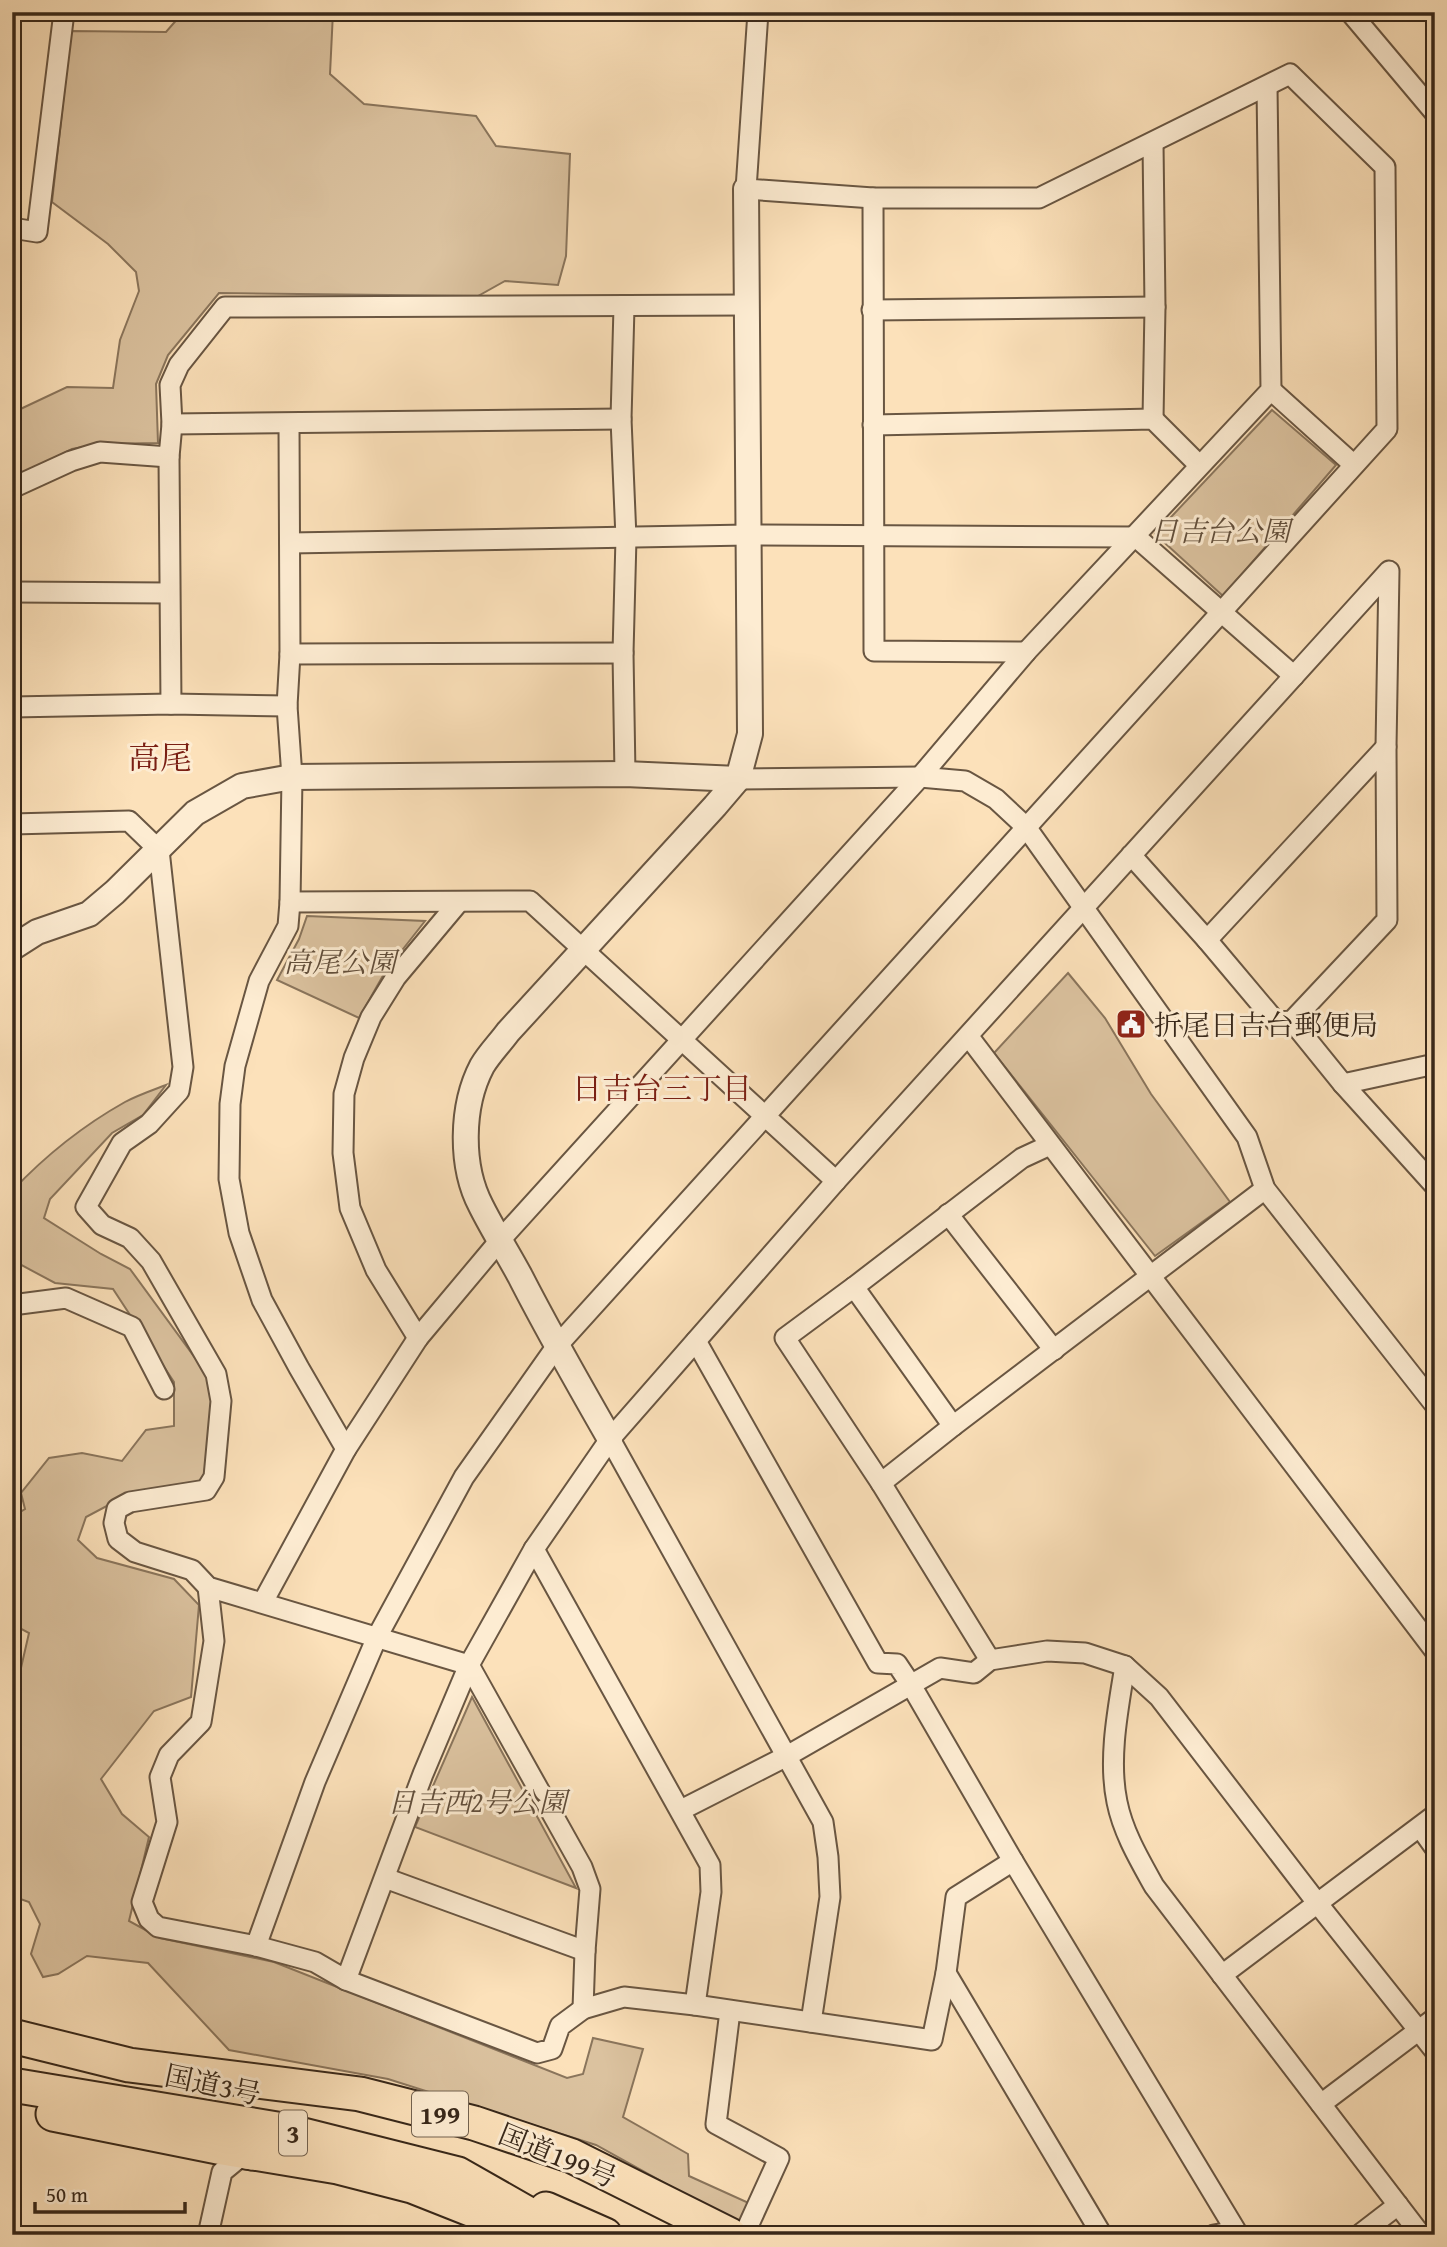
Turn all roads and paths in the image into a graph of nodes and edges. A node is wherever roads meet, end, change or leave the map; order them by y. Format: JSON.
{"nodes":[{"id":1,"x":64,"y":12,"type":"edge"},
{"id":2,"x":758,"y":12,"type":"edge"},
{"id":3,"x":1350,"y":12,"type":"edge"},
{"id":4,"x":1267,"y":87,"type":"junction"},
{"id":5,"x":1435,"y":113,"type":"edge"},
{"id":6,"x":1153,"y":143,"type":"junction"},
{"id":7,"x":746,"y":189,"type":"junction"},
{"id":8,"x":873,"y":198,"type":"junction"},
{"id":9,"x":12,"y":228,"type":"edge"},
{"id":10,"x":747,"y":305,"type":"junction"},
{"id":11,"x":624,"y":307,"type":"junction"},
{"id":12,"x":1155,"y":307,"type":"junction"},
{"id":13,"x":872,"y":310,"type":"junction"},
{"id":14,"x":1271,"y":390,"type":"junction"},
{"id":15,"x":621,"y":419,"type":"junction"},
{"id":16,"x":1153,"y":419,"type":"junction"},
{"id":17,"x":172,"y":424,"type":"junction"},
{"id":18,"x":289,"y":424,"type":"junction"},
{"id":19,"x":873,"y":425,"type":"junction"},
{"id":20,"x":169,"y":457,"type":"junction"},
{"id":21,"x":1199,"y":465,"type":"junction"},
{"id":22,"x":1354,"y":465,"type":"junction"},
{"id":23,"x":12,"y":488,"type":"edge"},
{"id":24,"x":748,"y":535,"type":"junction"},
{"id":25,"x":873,"y":536,"type":"junction"},
{"id":26,"x":1136,"y":537,"type":"junction"},
{"id":27,"x":626,"y":538,"type":"junction"},
{"id":28,"x":290,"y":543,"type":"junction"},
{"id":29,"x":12,"y":592,"type":"edge"},
{"id":30,"x":169,"y":593,"type":"junction"},
{"id":31,"x":1222,"y":613,"type":"junction"},
{"id":32,"x":1026,"y":652,"type":"junction"},
{"id":33,"x":623,"y":653,"type":"junction"},
{"id":34,"x":290,"y":654,"type":"junction"},
{"id":35,"x":1294,"y":676,"type":"junction"},
{"id":36,"x":171,"y":704,"type":"junction"},
{"id":37,"x":287,"y":706,"type":"junction"},
{"id":38,"x":12,"y":707,"type":"edge"},
{"id":39,"x":1386,"y":747,"type":"junction"},
{"id":40,"x":625,"y":775,"type":"junction"},
{"id":41,"x":292,"y":777,"type":"junction"},
{"id":42,"x":920,"y":777,"type":"junction"},
{"id":43,"x":738,"y":779,"type":"junction"},
{"id":44,"x":12,"y":824,"type":"edge"},
{"id":45,"x":1026,"y":827,"type":"junction"},
{"id":46,"x":159,"y":850,"type":"junction"},
{"id":47,"x":1131,"y":855,"type":"junction"},
{"id":48,"x":290,"y":902,"type":"junction"},
{"id":49,"x":458,"y":903,"type":"junction"},
{"id":50,"x":1085,"y":909,"type":"junction"},
{"id":51,"x":1207,"y":940,"type":"junction"},
{"id":52,"x":12,"y":948,"type":"edge"},
{"id":53,"x":585,"y":950,"type":"junction"},
{"id":54,"x":1292,"y":1021,"type":"junction"},
{"id":55,"x":968,"y":1037,"type":"junction"},
{"id":56,"x":681,"y":1041,"type":"junction"},
{"id":57,"x":1435,"y":1064,"type":"edge"},
{"id":58,"x":1343,"y":1084,"type":"junction"},
{"id":59,"x":765,"y":1115,"type":"junction"},
{"id":60,"x":1049,"y":1145,"type":"junction"},
{"id":61,"x":1431,"y":1177,"type":"edge"},
{"id":62,"x":836,"y":1181,"type":"junction"},
{"id":63,"x":1265,"y":1189,"type":"junction"},
{"id":64,"x":948,"y":1214,"type":"junction"},
{"id":65,"x":501,"y":1239,"type":"junction"},
{"id":66,"x":1151,"y":1277,"type":"junction"},
{"id":67,"x":854,"y":1287,"type":"junction"},
{"id":68,"x":12,"y":1305,"type":"edge"},
{"id":69,"x":418,"y":1338,"type":"junction"},
{"id":70,"x":696,"y":1341,"type":"junction"},
{"id":71,"x":556,"y":1347,"type":"junction"},
{"id":72,"x":1054,"y":1350,"type":"junction"},
{"id":73,"x":164,"y":1390,"type":"dead end"},
{"id":74,"x":1435,"y":1405,"type":"edge"},
{"id":75,"x":953,"y":1426,"type":"junction"},
{"id":76,"x":610,"y":1439,"type":"junction"},
{"id":77,"x":346,"y":1449,"type":"junction"},
{"id":78,"x":881,"y":1483,"type":"junction"},
{"id":79,"x":534,"y":1549,"type":"junction"},
{"id":80,"x":208,"y":1587,"type":"junction"},
{"id":81,"x":263,"y":1602,"type":"junction"},
{"id":82,"x":377,"y":1637,"type":"junction"},
{"id":83,"x":1435,"y":1651,"type":"edge"},
{"id":84,"x":990,"y":1660,"type":"junction"},
{"id":85,"x":469,"y":1665,"type":"junction"},
{"id":86,"x":1125,"y":1666,"type":"junction"},
{"id":87,"x":911,"y":1685,"type":"junction"},
{"id":88,"x":787,"y":1756,"type":"junction"},
{"id":89,"x":681,"y":1810,"type":"junction"},
{"id":90,"x":1427,"y":1821,"type":"edge"},
{"id":91,"x":1435,"y":1848,"type":"edge"},
{"id":92,"x":1013,"y":1861,"type":"junction"},
{"id":93,"x":385,"y":1878,"type":"junction"},
{"id":94,"x":1318,"y":1904,"type":"junction"},
{"id":95,"x":257,"y":1946,"type":"junction"},
{"id":96,"x":585,"y":1951,"type":"junction"},
{"id":97,"x":946,"y":1973,"type":"junction"},
{"id":98,"x":1222,"y":1975,"type":"junction"},
{"id":99,"x":346,"y":1980,"type":"junction"},
{"id":100,"x":695,"y":2005,"type":"junction"},
{"id":101,"x":583,"y":2009,"type":"junction"},
{"id":102,"x":730,"y":2011,"type":"junction"},
{"id":103,"x":1435,"y":2018,"type":"edge"},
{"id":104,"x":811,"y":2022,"type":"junction"},
{"id":105,"x":1419,"y":2030,"type":"junction"},
{"id":106,"x":12,"y":2036,"type":"edge"},
{"id":107,"x":12,"y":2051,"type":"edge"},
{"id":108,"x":1435,"y":2051,"type":"edge"},
{"id":109,"x":129,"y":2065,"type":"junction"},
{"id":110,"x":12,"y":2085,"type":"edge"},
{"id":111,"x":1321,"y":2104,"type":"junction"},
{"id":112,"x":23,"y":2109,"type":"edge"},
{"id":113,"x":222,"y":2172,"type":"junction"},
{"id":114,"x":458,"y":2174,"type":"junction"},
{"id":115,"x":1398,"y":2205,"type":"junction"},
{"id":116,"x":525,"y":2232,"type":"edge"},
{"id":117,"x":208,"y":2235,"type":"edge"},
{"id":118,"x":565,"y":2235,"type":"edge"},
{"id":119,"x":605,"y":2235,"type":"edge"},
{"id":120,"x":685,"y":2235,"type":"edge"},
{"id":121,"x":730,"y":2235,"type":"edge"},
{"id":122,"x":744,"y":2235,"type":"edge"},
{"id":123,"x":1102,"y":2235,"type":"edge"},
{"id":124,"x":1214,"y":2235,"type":"edge"},
{"id":125,"x":1359,"y":2235,"type":"edge"},
{"id":126,"x":1421,"y":2235,"type":"edge"}],
"edges":[{"from":1,"to":9,"type":"street"},
{"from":2,"to":7,"type":"street"},
{"from":3,"to":5,"type":"street"},
{"from":4,"to":6,"type":"street"},
{"from":4,"to":14,"type":"street"},
{"from":4,"to":22,"type":"street"},
{"from":6,"to":8,"type":"street"},
{"from":6,"to":12,"type":"street"},
{"from":7,"to":8,"type":"street"},
{"from":7,"to":10,"type":"street"},
{"from":8,"to":13,"type":"street"},
{"from":10,"to":11,"type":"street"},
{"from":10,"to":24,"type":"street"},
{"from":11,"to":15,"type":"street"},
{"from":11,"to":17,"type":"street"},
{"from":12,"to":13,"type":"street"},
{"from":12,"to":16,"type":"street"},
{"from":13,"to":19,"type":"street"},
{"from":14,"to":21,"type":"street"},
{"from":14,"to":22,"type":"street"},
{"from":15,"to":18,"type":"street"},
{"from":15,"to":27,"type":"street"},
{"from":16,"to":19,"type":"street"},
{"from":16,"to":21,"type":"street"},
{"from":17,"to":18,"type":"street"},
{"from":17,"to":20,"type":"street"},
{"from":18,"to":28,"type":"street"},
{"from":19,"to":25,"type":"street"},
{"from":20,"to":23,"type":"street"},
{"from":20,"to":30,"type":"street"},
{"from":21,"to":26,"type":"street"},
{"from":22,"to":31,"type":"street"},
{"from":24,"to":25,"type":"street"},
{"from":24,"to":27,"type":"street"},
{"from":24,"to":43,"type":"street"},
{"from":25,"to":26,"type":"street"},
{"from":25,"to":32,"type":"street"},
{"from":26,"to":31,"type":"street"},
{"from":26,"to":32,"type":"street"},
{"from":27,"to":28,"type":"street"},
{"from":27,"to":33,"type":"street"},
{"from":28,"to":34,"type":"street"},
{"from":29,"to":30,"type":"street"},
{"from":30,"to":36,"type":"street"},
{"from":31,"to":35,"type":"street"},
{"from":31,"to":45,"type":"street"},
{"from":32,"to":42,"type":"street"},
{"from":33,"to":34,"type":"street"},
{"from":33,"to":40,"type":"street"},
{"from":34,"to":37,"type":"street"},
{"from":35,"to":39,"type":"street"},
{"from":35,"to":47,"type":"street"},
{"from":36,"to":37,"type":"street"},
{"from":36,"to":38,"type":"street"},
{"from":37,"to":41,"type":"street"},
{"from":39,"to":51,"type":"street"},
{"from":39,"to":54,"type":"street"},
{"from":40,"to":41,"type":"street"},
{"from":40,"to":43,"type":"street"},
{"from":41,"to":46,"type":"street"},
{"from":41,"to":48,"type":"street"},
{"from":42,"to":43,"type":"street"},
{"from":42,"to":45,"type":"street"},
{"from":42,"to":56,"type":"street"},
{"from":43,"to":53,"type":"street"},
{"from":44,"to":46,"type":"street"},
{"from":45,"to":50,"type":"street"},
{"from":45,"to":59,"type":"street"},
{"from":46,"to":52,"type":"street"},
{"from":46,"to":80,"type":"street"},
{"from":47,"to":50,"type":"street"},
{"from":47,"to":51,"type":"street"},
{"from":48,"to":49,"type":"street"},
{"from":48,"to":77,"type":"street"},
{"from":49,"to":53,"type":"street"},
{"from":49,"to":69,"type":"street"},
{"from":50,"to":55,"type":"street"},
{"from":50,"to":63,"type":"street"},
{"from":51,"to":54,"type":"street"},
{"from":53,"to":56,"type":"street"},
{"from":53,"to":65,"type":"street"},
{"from":54,"to":58,"type":"street"},
{"from":55,"to":60,"type":"street"},
{"from":55,"to":62,"type":"street"},
{"from":56,"to":59,"type":"street"},
{"from":56,"to":65,"type":"street"},
{"from":57,"to":58,"type":"street"},
{"from":58,"to":61,"type":"street"},
{"from":59,"to":62,"type":"street"},
{"from":59,"to":71,"type":"street"},
{"from":60,"to":64,"type":"street"},
{"from":60,"to":66,"type":"street"},
{"from":62,"to":70,"type":"street"},
{"from":63,"to":66,"type":"street"},
{"from":63,"to":74,"type":"street"},
{"from":64,"to":67,"type":"street"},
{"from":64,"to":72,"type":"street"},
{"from":65,"to":69,"type":"street"},
{"from":65,"to":71,"type":"street"},
{"from":66,"to":72,"type":"street"},
{"from":66,"to":83,"type":"street"},
{"from":67,"to":75,"type":"street"},
{"from":67,"to":78,"type":"street"},
{"from":68,"to":73,"type":"street"},
{"from":69,"to":77,"type":"street"},
{"from":70,"to":76,"type":"street"},
{"from":70,"to":87,"type":"street"},
{"from":71,"to":76,"type":"street"},
{"from":71,"to":82,"type":"street"},
{"from":72,"to":75,"type":"street"},
{"from":75,"to":78,"type":"street"},
{"from":76,"to":79,"type":"street"},
{"from":76,"to":88,"type":"street"},
{"from":77,"to":81,"type":"street"},
{"from":78,"to":84,"type":"street"},
{"from":79,"to":85,"type":"street"},
{"from":79,"to":89,"type":"street"},
{"from":80,"to":81,"type":"street"},
{"from":80,"to":95,"type":"street"},
{"from":81,"to":82,"type":"street"},
{"from":82,"to":85,"type":"street"},
{"from":82,"to":95,"type":"street"},
{"from":84,"to":86,"type":"street"},
{"from":84,"to":87,"type":"street"},
{"from":85,"to":93,"type":"street"},
{"from":85,"to":96,"type":"street"},
{"from":86,"to":94,"type":"street"},
{"from":86,"to":98,"type":"street"},
{"from":87,"to":88,"type":"street"},
{"from":87,"to":92,"type":"street"},
{"from":88,"to":89,"type":"street"},
{"from":88,"to":104,"type":"street"},
{"from":89,"to":100,"type":"street"},
{"from":90,"to":91,"type":"street"},
{"from":90,"to":94,"type":"street"},
{"from":92,"to":97,"type":"street"},
{"from":92,"to":124,"type":"street"},
{"from":93,"to":96,"type":"street"},
{"from":93,"to":99,"type":"street"},
{"from":94,"to":98,"type":"street"},
{"from":94,"to":105,"type":"street"},
{"from":95,"to":99,"type":"street"},
{"from":96,"to":101,"type":"street"},
{"from":97,"to":104,"type":"street"},
{"from":97,"to":123,"type":"street"},
{"from":98,"to":111,"type":"street"},
{"from":99,"to":101,"type":"street"},
{"from":100,"to":101,"type":"street"},
{"from":100,"to":102,"type":"street"},
{"from":102,"to":104,"type":"street"},
{"from":102,"to":122,"type":"street"},
{"from":103,"to":105,"type":"street"},
{"from":105,"to":108,"type":"street"},
{"from":105,"to":111,"type":"street"},
{"from":106,"to":109,"type":"highway"},
{"from":107,"to":109,"type":"highway","name":"国道3号","number":"3"},
{"from":109,"to":120,"type":"highway","name":"国道3号","number":"3"},
{"from":109,"to":121,"type":"highway","name":"国道199号","number":"199"},
{"from":110,"to":114,"type":"highway","name":"国道3号","number":"3"},
{"from":111,"to":115,"type":"street"},
{"from":112,"to":113,"type":"street"},
{"from":112,"to":116,"type":"highway"},
{"from":113,"to":116,"type":"street"},
{"from":113,"to":117,"type":"street"},
{"from":114,"to":118,"type":"highway","name":"国道3号","number":"3"},
{"from":114,"to":119,"type":"highway","name":"国道199号","number":"199"},
{"from":115,"to":125,"type":"street"},
{"from":115,"to":126,"type":"street"}]}
